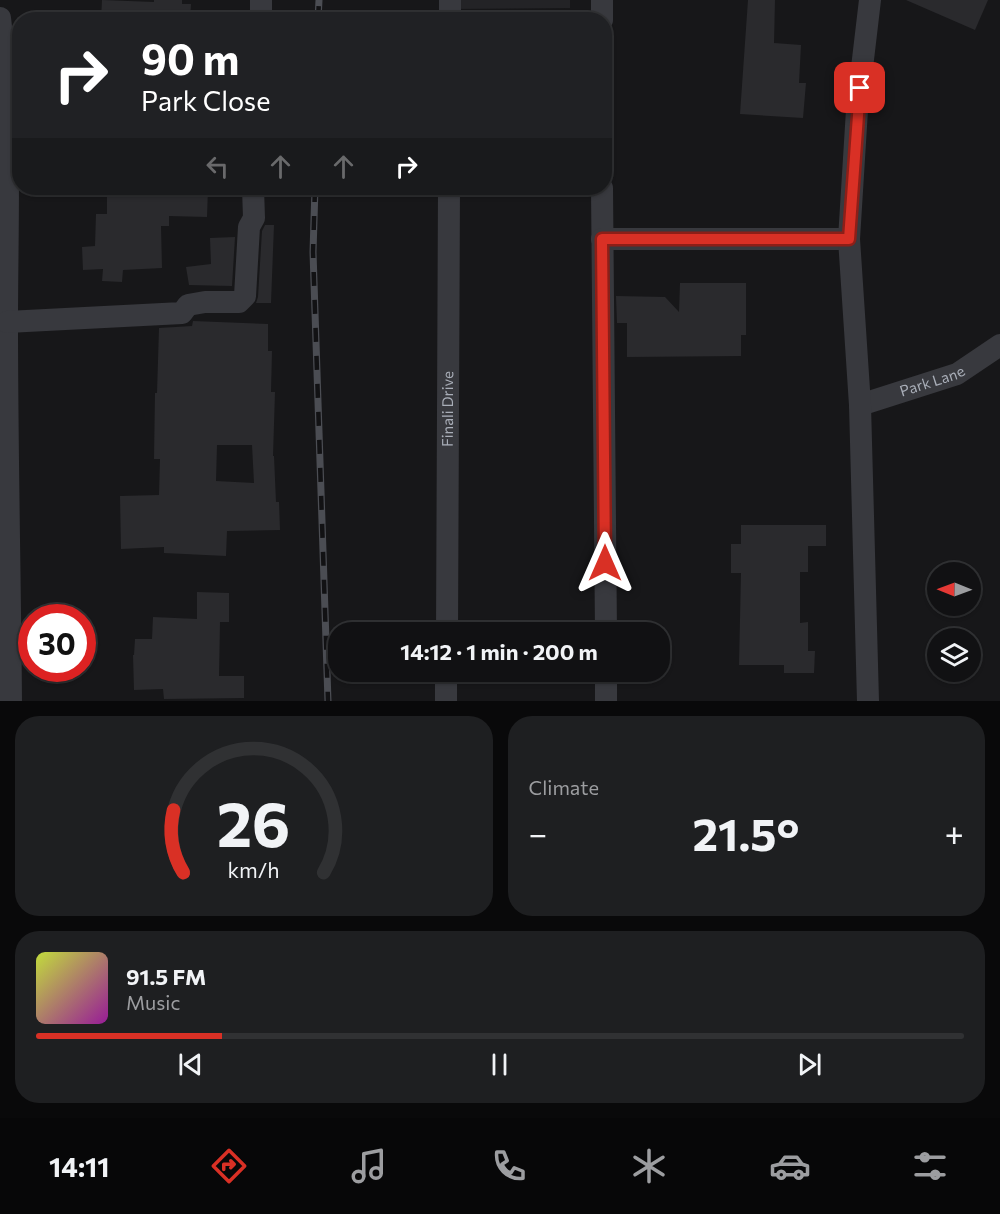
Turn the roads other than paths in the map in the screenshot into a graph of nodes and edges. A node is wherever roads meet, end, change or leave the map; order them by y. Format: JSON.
{"nodes":[{"id":1,"x":870,"y":0,"type":"edge"},
{"id":2,"x":0,"y":18,"type":"edge"},
{"id":3,"x":4,"y":121,"type":"edge"},
{"id":4,"x":253,"y":195,"type":"edge"},
{"id":5,"x":449,"y":195,"type":"edge"},
{"id":6,"x":602,"y":195,"type":"edge"},
{"id":7,"x":602,"y":239,"type":"junction"},
{"id":8,"x":849,"y":239,"type":"junction"},
{"id":9,"x":7,"y":322,"type":"junction"},
{"id":10,"x":1000,"y":345,"type":"edge"},
{"id":11,"x":860,"y":405,"type":"junction"},
{"id":12,"x":3,"y":447,"type":"edge"},
{"id":13,"x":447,"y":622,"type":"edge"},
{"id":14,"x":606,"y":622,"type":"edge"},
{"id":15,"x":446,"y":682,"type":"edge"},
{"id":16,"x":606,"y":682,"type":"edge"},
{"id":17,"x":11,"y":701,"type":"edge"},
{"id":18,"x":446,"y":701,"type":"edge"},
{"id":19,"x":606,"y":701,"type":"edge"},
{"id":20,"x":868,"y":701,"type":"edge"}],
"edges":[{"from":1,"to":8,"type":"street"},
{"from":2,"to":3,"type":"street"},
{"from":3,"to":9,"type":"street"},
{"from":4,"to":9,"type":"street"},
{"from":5,"to":13,"type":"street","name":"Finali Drive"},
{"from":6,"to":7,"type":"street"},
{"from":7,"to":8,"type":"street"},
{"from":7,"to":14,"type":"street"},
{"from":8,"to":11,"type":"street"},
{"from":9,"to":12,"type":"street"},
{"from":10,"to":11,"type":"street","name":"Park Lane"},
{"from":11,"to":20,"type":"street"},
{"from":12,"to":17,"type":"street"},
{"from":15,"to":18,"type":"street"},
{"from":16,"to":19,"type":"street"}]}
